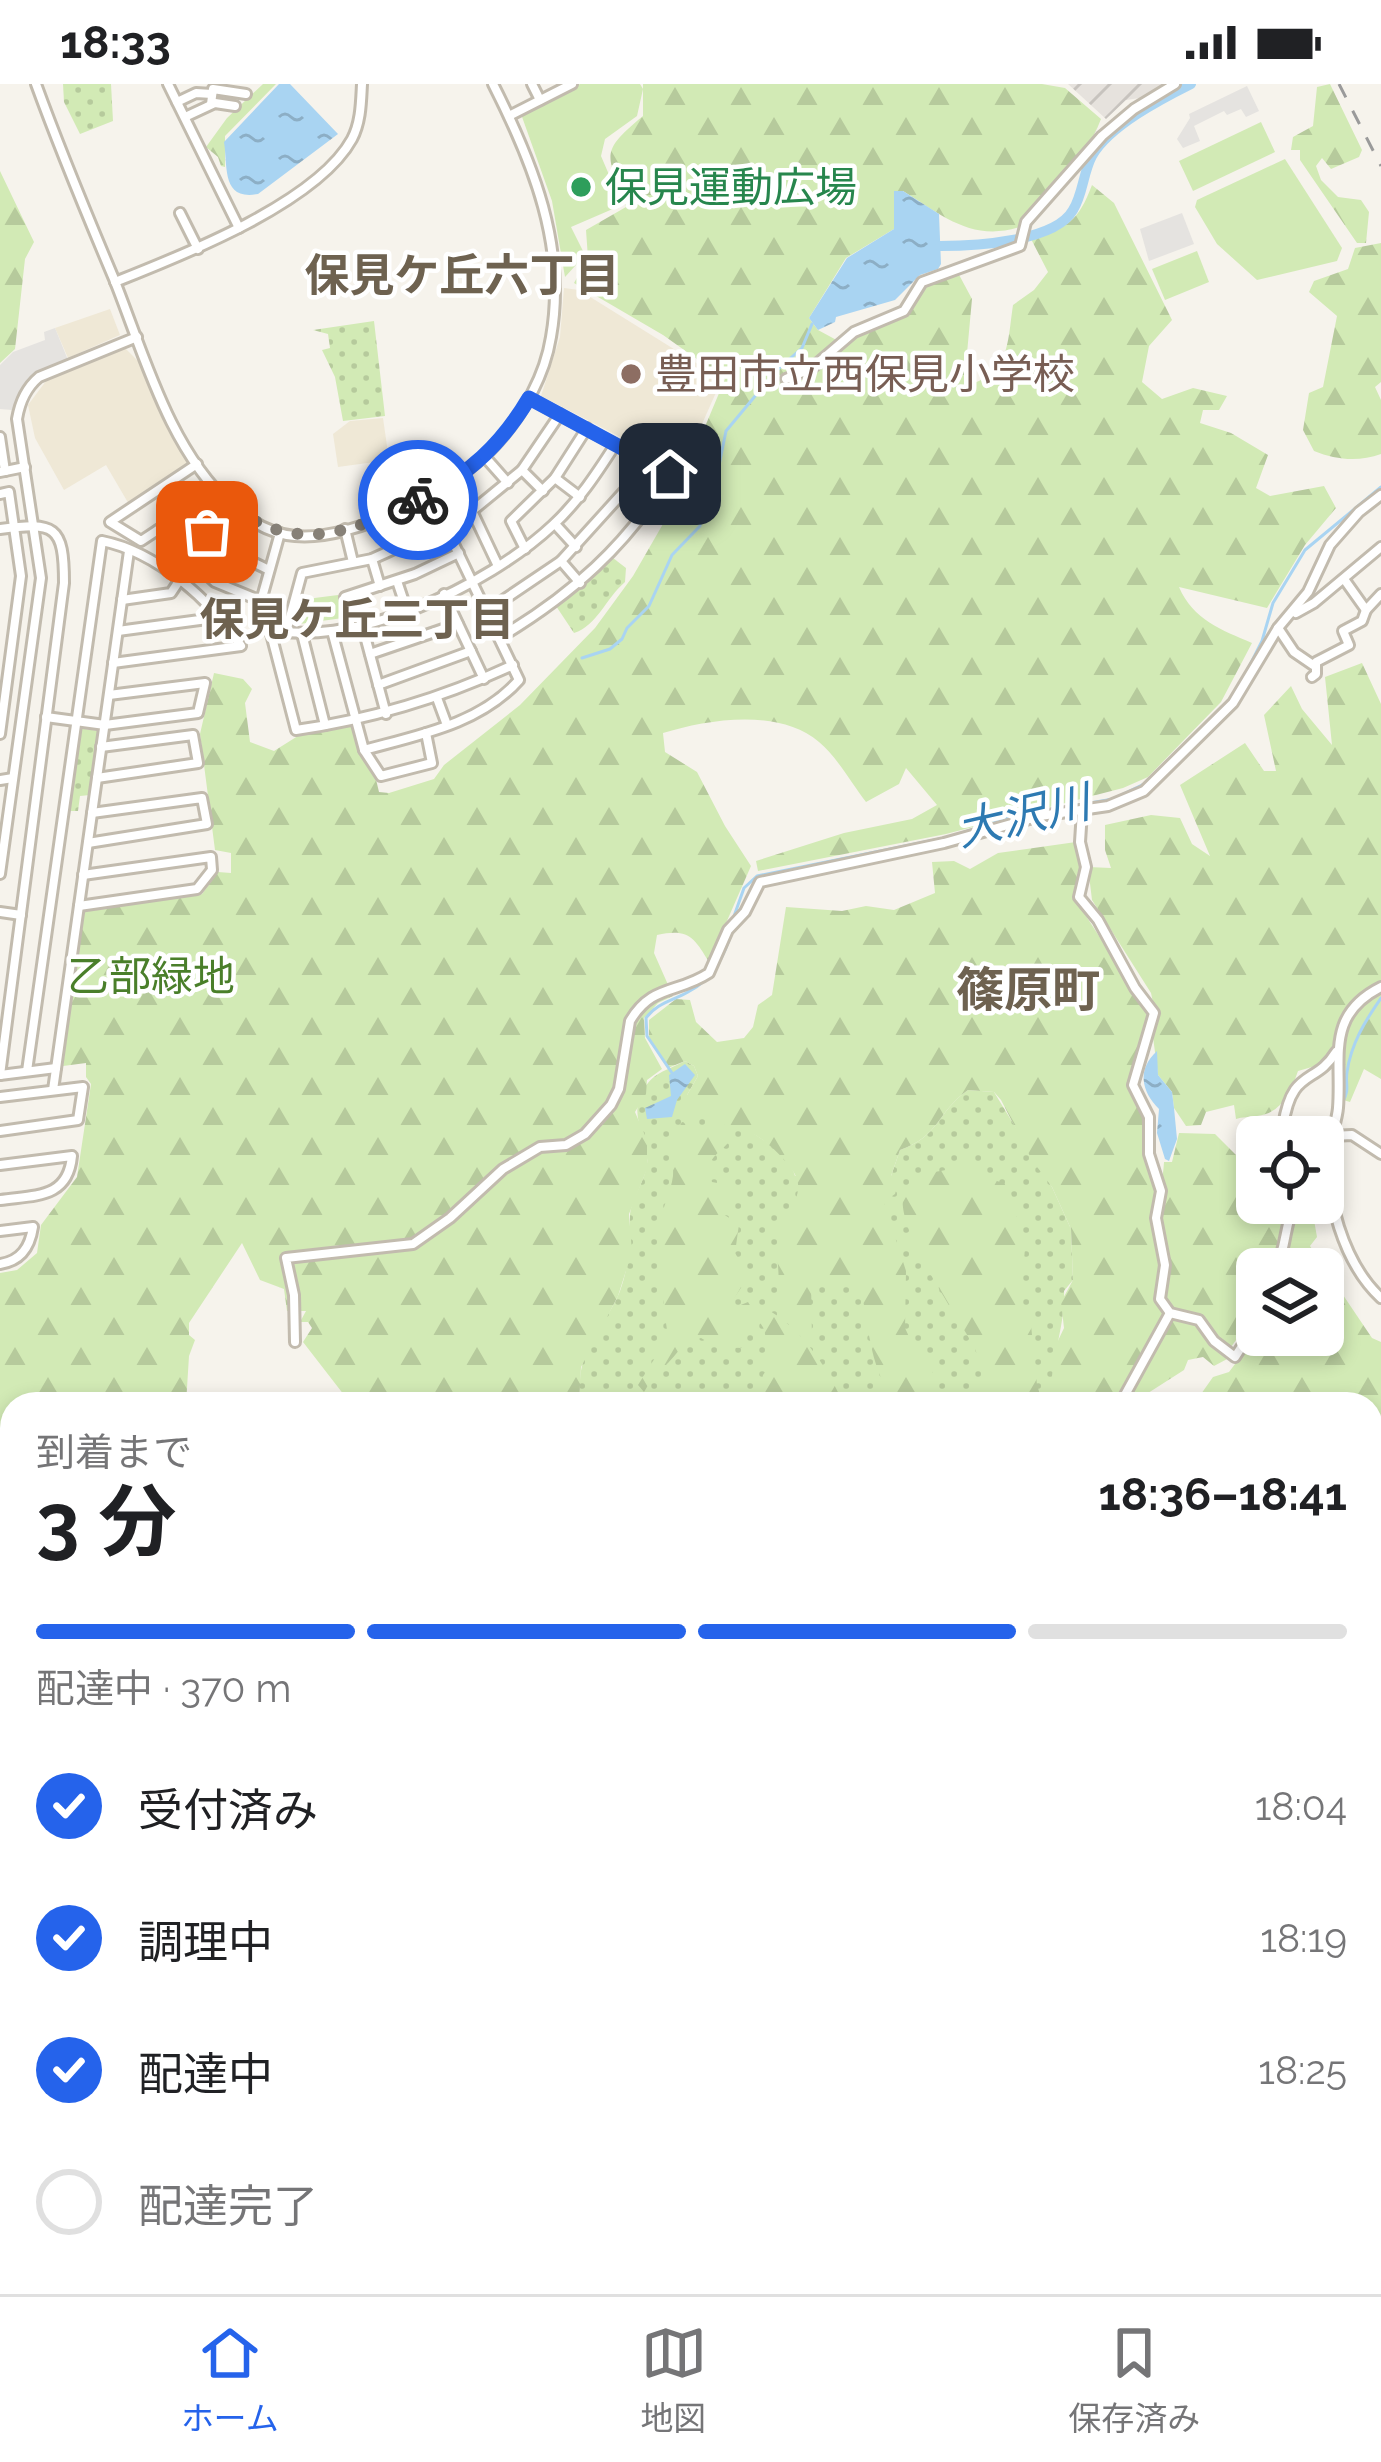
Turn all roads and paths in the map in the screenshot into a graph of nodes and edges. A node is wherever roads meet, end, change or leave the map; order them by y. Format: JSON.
{"nodes":[{"id":1,"x":36,"y":84,"type":"edge"},
{"id":2,"x":168,"y":84,"type":"edge"},
{"id":3,"x":362,"y":84,"type":"edge"},
{"id":4,"x":493,"y":84,"type":"edge"},
{"id":5,"x":532,"y":84,"type":"edge"},
{"id":6,"x":1175,"y":84,"type":"edge"},
{"id":7,"x":569,"y":85,"type":"edge"},
{"id":8,"x":247,"y":94,"type":"dead end"},
{"id":9,"x":211,"y":100,"type":"junction"},
{"id":10,"x":541,"y":100,"type":"junction"},
{"id":11,"x":177,"y":102,"type":"junction"},
{"id":12,"x":235,"y":106,"type":"dead end"},
{"id":13,"x":509,"y":116,"type":"junction"},
{"id":14,"x":185,"y":118,"type":"junction"},
{"id":15,"x":180,"y":213,"type":"dead end"},
{"id":16,"x":239,"y":228,"type":"junction"},
{"id":17,"x":198,"y":249,"type":"junction"},
{"id":18,"x":115,"y":282,"type":"junction"},
{"id":19,"x":136,"y":337,"type":"junction"},
{"id":20,"x":786,"y":379,"type":"dead end"},
{"id":21,"x":529,"y":398,"type":"junction"},
{"id":22,"x":560,"y":414,"type":"junction"},
{"id":23,"x":587,"y":428,"type":"junction"},
{"id":24,"x":0,"y":437,"type":"edge"},
{"id":25,"x":615,"y":445,"type":"junction"},
{"id":26,"x":484,"y":457,"type":"junction"},
{"id":27,"x":197,"y":464,"type":"junction"},
{"id":28,"x":25,"y":466,"type":"junction"},
{"id":29,"x":522,"y":470,"type":"junction"},
{"id":30,"x":3,"y":471,"type":"edge"},
{"id":31,"x":555,"y":478,"type":"junction"},
{"id":32,"x":508,"y":483,"type":"junction"},
{"id":33,"x":543,"y":490,"type":"junction"},
{"id":34,"x":0,"y":494,"type":"edge"},
{"id":35,"x":430,"y":494,"type":"junction"},
{"id":36,"x":1381,"y":495,"type":"edge"},
{"id":37,"x":580,"y":497,"type":"junction"},
{"id":38,"x":654,"y":500,"type":"junction"},
{"id":39,"x":232,"y":506,"type":"junction"},
{"id":40,"x":34,"y":524,"type":"junction"},
{"id":41,"x":555,"y":524,"type":"junction"},
{"id":42,"x":445,"y":526,"type":"junction"},
{"id":43,"x":15,"y":527,"type":"junction"},
{"id":44,"x":0,"y":529,"type":"edge"},
{"id":45,"x":344,"y":529,"type":"junction"},
{"id":46,"x":158,"y":530,"type":"junction"},
{"id":47,"x":207,"y":532,"type":"junction"},
{"id":48,"x":280,"y":533,"type":"junction"},
{"id":49,"x":576,"y":547,"type":"junction"},
{"id":50,"x":1381,"y":547,"type":"edge"},
{"id":51,"x":224,"y":548,"type":"junction"},
{"id":52,"x":525,"y":549,"type":"junction"},
{"id":53,"x":129,"y":550,"type":"junction"},
{"id":54,"x":459,"y":553,"type":"junction"},
{"id":55,"x":372,"y":559,"type":"junction"},
{"id":56,"x":560,"y":561,"type":"junction"},
{"id":57,"x":353,"y":562,"type":"junction"},
{"id":58,"x":498,"y":566,"type":"junction"},
{"id":59,"x":269,"y":570,"type":"junction"},
{"id":60,"x":202,"y":572,"type":"junction"},
{"id":61,"x":1344,"y":578,"type":"junction"},
{"id":62,"x":179,"y":581,"type":"junction"},
{"id":63,"x":397,"y":581,"type":"junction"},
{"id":64,"x":472,"y":582,"type":"junction"},
{"id":65,"x":580,"y":583,"type":"junction"},
{"id":66,"x":380,"y":586,"type":"junction"},
{"id":67,"x":444,"y":594,"type":"junction"},
{"id":68,"x":1381,"y":594,"type":"edge"},
{"id":69,"x":122,"y":600,"type":"junction"},
{"id":70,"x":261,"y":602,"type":"junction"},
{"id":71,"x":487,"y":610,"type":"junction"},
{"id":72,"x":1366,"y":610,"type":"junction"},
{"id":73,"x":407,"y":611,"type":"junction"},
{"id":74,"x":222,"y":617,"type":"junction"},
{"id":75,"x":1285,"y":619,"type":"junction"},
{"id":76,"x":15,"y":623,"type":"junction"},
{"id":77,"x":458,"y":624,"type":"junction"},
{"id":78,"x":0,"y":625,"type":"edge"},
{"id":79,"x":362,"y":625,"type":"junction"},
{"id":80,"x":351,"y":626,"type":"junction"},
{"id":81,"x":1278,"y":628,"type":"junction"},
{"id":82,"x":269,"y":630,"type":"junction"},
{"id":83,"x":118,"y":631,"type":"junction"},
{"id":84,"x":332,"y":631,"type":"junction"},
{"id":85,"x":286,"y":632,"type":"junction"},
{"id":86,"x":302,"y":633,"type":"junction"},
{"id":87,"x":500,"y":638,"type":"junction"},
{"id":88,"x":471,"y":651,"type":"junction"},
{"id":89,"x":370,"y":654,"type":"junction"},
{"id":90,"x":113,"y":663,"type":"junction"},
{"id":91,"x":512,"y":665,"type":"junction"},
{"id":92,"x":1313,"y":665,"type":"junction"},
{"id":93,"x":1312,"y":677,"type":"dead end"},
{"id":94,"x":484,"y":679,"type":"junction"},
{"id":95,"x":378,"y":685,"type":"junction"},
{"id":96,"x":109,"y":694,"type":"junction"},
{"id":97,"x":436,"y":698,"type":"junction"},
{"id":98,"x":386,"y":714,"type":"junction"},
{"id":99,"x":1,"y":717,"type":"edge"},
{"id":100,"x":46,"y":717,"type":"junction"},
{"id":101,"x":77,"y":721,"type":"junction"},
{"id":102,"x":356,"y":721,"type":"junction"},
{"id":103,"x":104,"y":725,"type":"junction"},
{"id":104,"x":326,"y":725,"type":"junction"},
{"id":105,"x":447,"y":725,"type":"junction"},
{"id":106,"x":426,"y":733,"type":"junction"},
{"id":107,"x":0,"y":734,"type":"edge"},
{"id":108,"x":101,"y":747,"type":"junction"},
{"id":109,"x":364,"y":750,"type":"junction"},
{"id":110,"x":13,"y":778,"type":"junction"},
{"id":111,"x":97,"y":778,"type":"junction"},
{"id":112,"x":0,"y":780,"type":"edge"},
{"id":113,"x":1082,"y":811,"type":"junction"},
{"id":114,"x":92,"y":812,"type":"junction"},
{"id":115,"x":88,"y":843,"type":"junction"},
{"id":116,"x":0,"y":874,"type":"edge"},
{"id":117,"x":83,"y":875,"type":"junction"},
{"id":118,"x":79,"y":906,"type":"junction"},
{"id":119,"x":0,"y":912,"type":"edge"},
{"id":120,"x":21,"y":915,"type":"junction"},
{"id":121,"x":1381,"y":987,"type":"edge"},
{"id":122,"x":1337,"y":1050,"type":"junction"},
{"id":123,"x":56,"y":1068,"type":"junction"},
{"id":124,"x":27,"y":1071,"type":"junction"},
{"id":125,"x":0,"y":1075,"type":"edge"},
{"id":126,"x":53,"y":1090,"type":"junction"},
{"id":127,"x":0,"y":1097,"type":"edge"},
{"id":128,"x":1286,"y":1116,"type":"edge"},
{"id":129,"x":1336,"y":1116,"type":"edge"},
{"id":130,"x":0,"y":1131,"type":"edge"},
{"id":131,"x":1344,"y":1135,"type":"edge"},
{"id":132,"x":1381,"y":1154,"type":"edge"},
{"id":133,"x":0,"y":1165,"type":"edge"},
{"id":134,"x":0,"y":1200,"type":"edge"},
{"id":135,"x":1340,"y":1224,"type":"edge"},
{"id":136,"x":0,"y":1232,"type":"edge"},
{"id":137,"x":0,"y":1264,"type":"edge"},
{"id":138,"x":1381,"y":1298,"type":"edge"},
{"id":139,"x":1170,"y":1313,"type":"junction"},
{"id":140,"x":295,"y":1342,"type":"dead end"},
{"id":141,"x":1236,"y":1356,"type":"edge"},
{"id":142,"x":1127,"y":1392,"type":"edge"}],
"edges":[{"from":1,"to":18,"type":"street"},
{"from":2,"to":11,"type":"street"},
{"from":3,"to":16,"type":"street"},
{"from":4,"to":13,"type":"street"},
{"from":5,"to":10,"type":"street"},
{"from":6,"to":20,"type":"street"},
{"from":7,"to":10,"type":"street"},
{"from":8,"to":9,"type":"street"},
{"from":9,"to":11,"type":"street"},
{"from":9,"to":12,"type":"street"},
{"from":9,"to":14,"type":"street"},
{"from":10,"to":13,"type":"street"},
{"from":11,"to":14,"type":"street"},
{"from":13,"to":21,"type":"street"},
{"from":14,"to":16,"type":"street"},
{"from":15,"to":17,"type":"street"},
{"from":16,"to":17,"type":"street"},
{"from":17,"to":18,"type":"street"},
{"from":18,"to":19,"type":"street"},
{"from":19,"to":27,"type":"street"},
{"from":19,"to":28,"type":"street"},
{"from":21,"to":22,"type":"street"},
{"from":21,"to":26,"type":"street"},
{"from":22,"to":23,"type":"street"},
{"from":22,"to":29,"type":"street"},
{"from":23,"to":25,"type":"street"},
{"from":23,"to":31,"type":"street"},
{"from":24,"to":30,"type":"street"},
{"from":25,"to":37,"type":"street"},
{"from":25,"to":38,"type":"street"},
{"from":26,"to":32,"type":"street"},
{"from":26,"to":35,"type":"street"},
{"from":27,"to":39,"type":"street"},
{"from":27,"to":46,"type":"street"},
{"from":28,"to":30,"type":"street"},
{"from":28,"to":40,"type":"street"},
{"from":29,"to":32,"type":"street"},
{"from":29,"to":33,"type":"street"},
{"from":31,"to":33,"type":"street"},
{"from":31,"to":37,"type":"street"},
{"from":32,"to":58,"type":"street"},
{"from":33,"to":52,"type":"street"},
{"from":34,"to":43,"type":"street"},
{"from":35,"to":42,"type":"street"},
{"from":35,"to":45,"type":"street"},
{"from":36,"to":75,"type":"street"},
{"from":37,"to":41,"type":"street"},
{"from":38,"to":49,"type":"street"},
{"from":38,"to":65,"type":"street"},
{"from":39,"to":47,"type":"street"},
{"from":39,"to":48,"type":"street"},
{"from":40,"to":43,"type":"street"},
{"from":40,"to":100,"type":"street"},
{"from":40,"to":110,"type":"street"},
{"from":41,"to":49,"type":"street"},
{"from":41,"to":52,"type":"street"},
{"from":42,"to":54,"type":"street"},
{"from":42,"to":55,"type":"street"},
{"from":43,"to":44,"type":"street"},
{"from":43,"to":76,"type":"street"},
{"from":45,"to":48,"type":"street"},
{"from":45,"to":57,"type":"street"},
{"from":46,"to":47,"type":"street"},
{"from":46,"to":60,"type":"street"},
{"from":47,"to":51,"type":"street"},
{"from":48,"to":59,"type":"street"},
{"from":49,"to":56,"type":"street"},
{"from":50,"to":61,"type":"street"},
{"from":51,"to":59,"type":"street"},
{"from":51,"to":60,"type":"street"},
{"from":52,"to":58,"type":"street"},
{"from":53,"to":62,"type":"street"},
{"from":53,"to":69,"type":"street"},
{"from":53,"to":101,"type":"street"},
{"from":54,"to":63,"type":"street"},
{"from":54,"to":64,"type":"street"},
{"from":55,"to":57,"type":"street"},
{"from":55,"to":66,"type":"street"},
{"from":56,"to":65,"type":"street"},
{"from":56,"to":71,"type":"street"},
{"from":57,"to":85,"type":"street"},
{"from":58,"to":64,"type":"street"},
{"from":59,"to":70,"type":"street"},
{"from":60,"to":70,"type":"street"},
{"from":61,"to":72,"type":"street"},
{"from":61,"to":75,"type":"street"},
{"from":62,"to":69,"type":"street"},
{"from":62,"to":74,"type":"street"},
{"from":63,"to":66,"type":"street"},
{"from":63,"to":73,"type":"street"},
{"from":64,"to":67,"type":"street"},
{"from":64,"to":71,"type":"street"},
{"from":65,"to":87,"type":"street"},
{"from":66,"to":80,"type":"street"},
{"from":67,"to":73,"type":"street"},
{"from":67,"to":77,"type":"street"},
{"from":68,"to":72,"type":"street"},
{"from":69,"to":83,"type":"street"},
{"from":70,"to":82,"type":"street"},
{"from":71,"to":87,"type":"street"},
{"from":72,"to":92,"type":"street"},
{"from":73,"to":79,"type":"street"},
{"from":74,"to":83,"type":"street"},
{"from":74,"to":90,"type":"street"},
{"from":75,"to":81,"type":"street"},
{"from":76,"to":78,"type":"street"},
{"from":76,"to":99,"type":"street"},
{"from":77,"to":88,"type":"street"},
{"from":77,"to":89,"type":"street"},
{"from":79,"to":80,"type":"street"},
{"from":79,"to":89,"type":"street"},
{"from":80,"to":84,"type":"street"},
{"from":81,"to":92,"type":"street"},
{"from":81,"to":113,"type":"street"},
{"from":82,"to":85,"type":"street"},
{"from":82,"to":104,"type":"street"},
{"from":83,"to":90,"type":"street"},
{"from":84,"to":86,"type":"street"},
{"from":84,"to":102,"type":"street"},
{"from":85,"to":86,"type":"street"},
{"from":86,"to":104,"type":"street"},
{"from":87,"to":91,"type":"street"},
{"from":88,"to":94,"type":"street"},
{"from":88,"to":95,"type":"street"},
{"from":89,"to":95,"type":"street"},
{"from":90,"to":96,"type":"street"},
{"from":91,"to":94,"type":"street"},
{"from":91,"to":105,"type":"street"},
{"from":92,"to":93,"type":"street"},
{"from":94,"to":97,"type":"street"},
{"from":95,"to":98,"type":"street"},
{"from":96,"to":103,"type":"street"},
{"from":96,"to":103,"type":"street"},
{"from":97,"to":98,"type":"street"},
{"from":97,"to":105,"type":"street"},
{"from":98,"to":102,"type":"street"},
{"from":99,"to":107,"type":"street"},
{"from":100,"to":101,"type":"street"},
{"from":100,"to":120,"type":"street"},
{"from":101,"to":103,"type":"street"},
{"from":101,"to":124,"type":"street"},
{"from":102,"to":104,"type":"street"},
{"from":102,"to":109,"type":"street"},
{"from":103,"to":108,"type":"street"},
{"from":105,"to":106,"type":"street"},
{"from":106,"to":109,"type":"street"},
{"from":106,"to":109,"type":"street"},
{"from":108,"to":111,"type":"street"},
{"from":108,"to":111,"type":"street"},
{"from":110,"to":112,"type":"street"},
{"from":110,"to":116,"type":"street"},
{"from":111,"to":114,"type":"street"},
{"from":113,"to":139,"type":"street"},
{"from":113,"to":140,"type":"street"},
{"from":114,"to":115,"type":"street"},
{"from":114,"to":115,"type":"street"},
{"from":115,"to":117,"type":"street"},
{"from":117,"to":118,"type":"street"},
{"from":117,"to":118,"type":"street"},
{"from":118,"to":123,"type":"street"},
{"from":119,"to":120,"type":"street"},
{"from":120,"to":125,"type":"street"},
{"from":121,"to":122,"type":"street"},
{"from":122,"to":128,"type":"street"},
{"from":122,"to":129,"type":"street"},
{"from":123,"to":124,"type":"street"},
{"from":123,"to":126,"type":"street"},
{"from":124,"to":125,"type":"street"},
{"from":126,"to":127,"type":"street"},
{"from":126,"to":130,"type":"street"},
{"from":131,"to":132,"type":"street"},
{"from":133,"to":134,"type":"street"},
{"from":135,"to":138,"type":"street"},
{"from":136,"to":137,"type":"street"},
{"from":139,"to":141,"type":"street"},
{"from":139,"to":142,"type":"street"}]}
